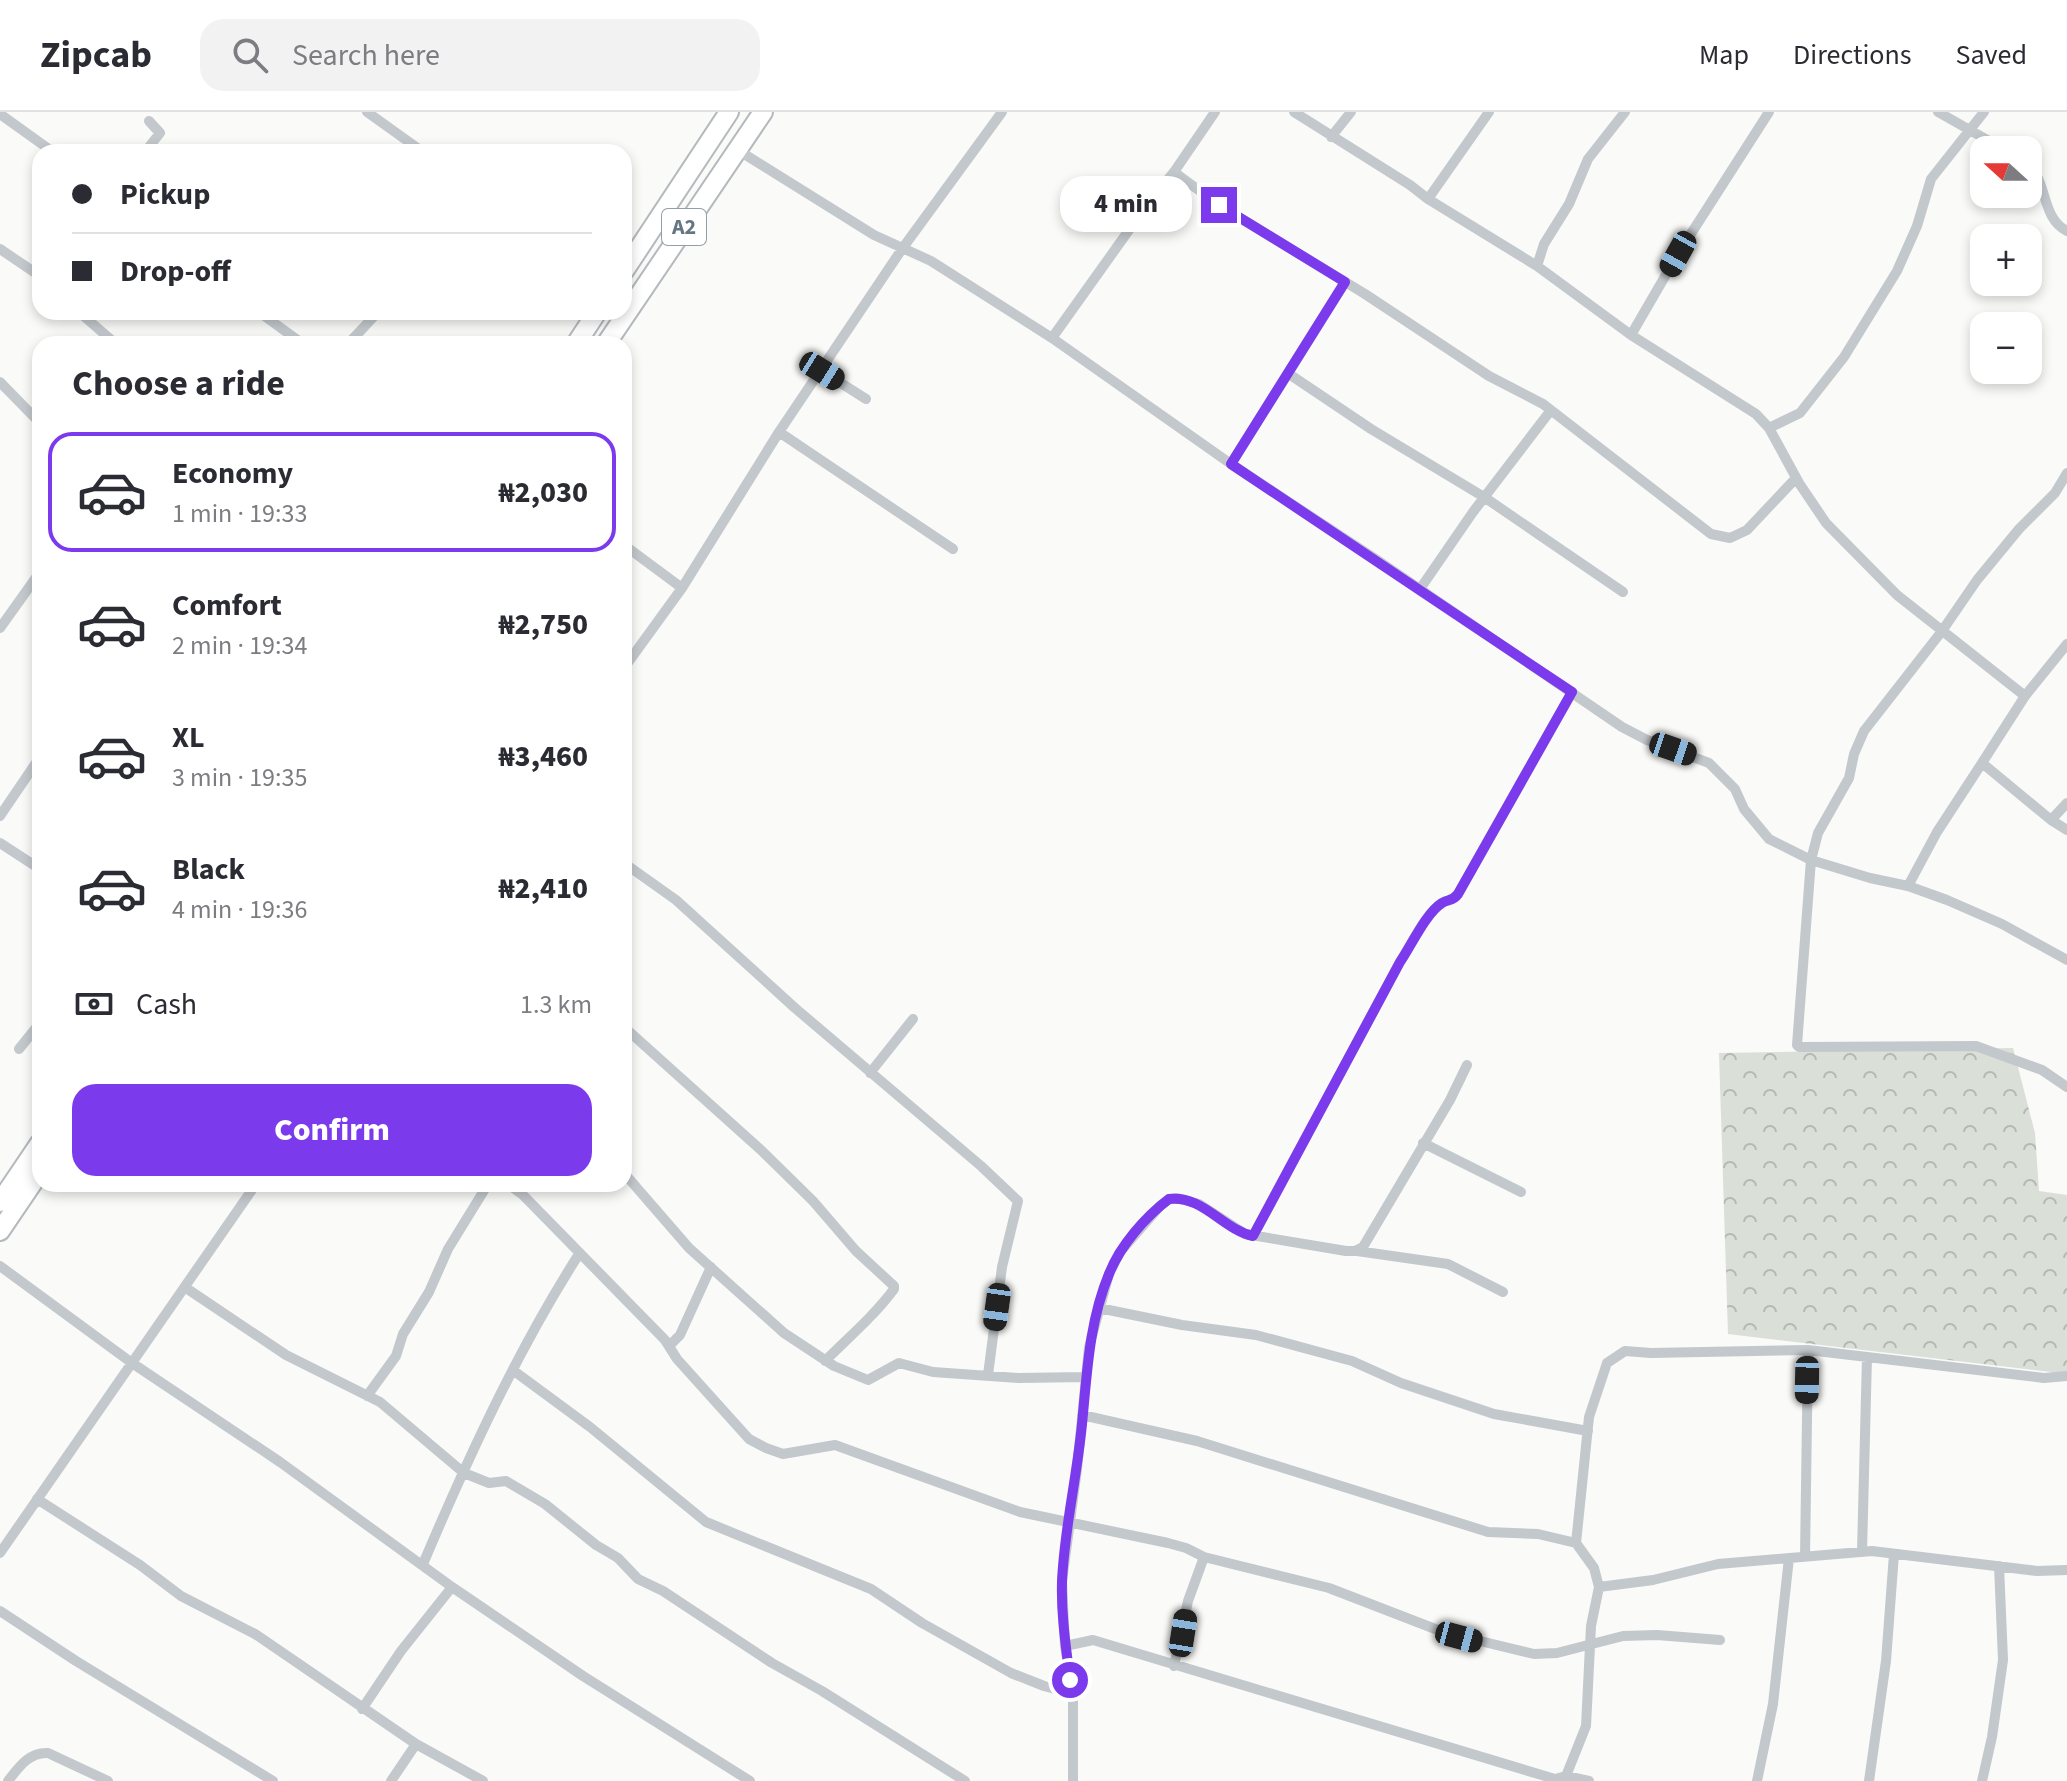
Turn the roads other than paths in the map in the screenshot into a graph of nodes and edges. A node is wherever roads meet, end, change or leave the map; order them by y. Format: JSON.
{"nodes":[{"id":1,"x":367,"y":112,"type":"edge"},
{"id":2,"x":729,"y":112,"type":"edge"},
{"id":3,"x":763,"y":112,"type":"edge"},
{"id":4,"x":1002,"y":112,"type":"edge"},
{"id":5,"x":1215,"y":112,"type":"edge"},
{"id":6,"x":1294,"y":112,"type":"edge"},
{"id":7,"x":1351,"y":112,"type":"edge"},
{"id":8,"x":1489,"y":112,"type":"edge"},
{"id":9,"x":1625,"y":112,"type":"edge"},
{"id":10,"x":1769,"y":112,"type":"edge"},
{"id":11,"x":1938,"y":112,"type":"edge"},
{"id":12,"x":1984,"y":112,"type":"edge"},
{"id":13,"x":0,"y":114,"type":"edge"},
{"id":14,"x":149,"y":121,"type":"dead end"},
{"id":15,"x":1969,"y":130,"type":"junction"},
{"id":16,"x":1980,"y":136,"type":"edge"},
{"id":17,"x":1331,"y":137,"type":"junction"},
{"id":18,"x":42,"y":144,"type":"edge"},
{"id":19,"x":151,"y":144,"type":"edge"},
{"id":20,"x":412,"y":144,"type":"edge"},
{"id":21,"x":736,"y":149,"type":"junction"},
{"id":22,"x":1174,"y":172,"type":"junction"},
{"id":23,"x":2042,"y":185,"type":"edge"},
{"id":24,"x":1428,"y":199,"type":"junction"},
{"id":25,"x":2067,"y":231,"type":"edge"},
{"id":26,"x":0,"y":249,"type":"edge"},
{"id":27,"x":902,"y":249,"type":"junction"},
{"id":28,"x":632,"y":259,"type":"edge"},
{"id":29,"x":1537,"y":266,"type":"junction"},
{"id":30,"x":32,"y":271,"type":"edge"},
{"id":31,"x":1345,"y":282,"type":"junction"},
{"id":32,"x":632,"y":305,"type":"edge"},
{"id":33,"x":88,"y":320,"type":"edge"},
{"id":34,"x":270,"y":320,"type":"edge"},
{"id":35,"x":370,"y":320,"type":"edge"},
{"id":36,"x":1631,"y":335,"type":"junction"},
{"id":37,"x":107,"y":336,"type":"edge"},
{"id":38,"x":292,"y":336,"type":"edge"},
{"id":39,"x":356,"y":336,"type":"edge"},
{"id":40,"x":1052,"y":338,"type":"junction"},
{"id":41,"x":822,"y":371,"type":"junction"},
{"id":42,"x":1289,"y":374,"type":"junction"},
{"id":43,"x":1,"y":386,"type":"edge"},
{"id":44,"x":866,"y":399,"type":"dead end"},
{"id":45,"x":1551,"y":410,"type":"junction"},
{"id":46,"x":32,"y":415,"type":"edge"},
{"id":47,"x":1769,"y":428,"type":"junction"},
{"id":48,"x":779,"y":432,"type":"junction"},
{"id":49,"x":1231,"y":464,"type":"junction"},
{"id":50,"x":2067,"y":473,"type":"edge"},
{"id":51,"x":1796,"y":478,"type":"junction"},
{"id":52,"x":1484,"y":497,"type":"junction"},
{"id":53,"x":953,"y":549,"type":"dead end"},
{"id":54,"x":632,"y":551,"type":"edge"},
{"id":55,"x":32,"y":583,"type":"edge"},
{"id":56,"x":682,"y":588,"type":"junction"},
{"id":57,"x":1420,"y":589,"type":"junction"},
{"id":58,"x":1623,"y":592,"type":"dead end"},
{"id":59,"x":0,"y":628,"type":"edge"},
{"id":60,"x":1942,"y":631,"type":"junction"},
{"id":61,"x":2067,"y":644,"type":"edge"},
{"id":62,"x":632,"y":657,"type":"edge"},
{"id":63,"x":1572,"y":692,"type":"junction"},
{"id":64,"x":2025,"y":696,"type":"junction"},
{"id":65,"x":1982,"y":763,"type":"junction"},
{"id":66,"x":32,"y":769,"type":"edge"},
{"id":67,"x":2067,"y":803,"type":"edge"},
{"id":68,"x":0,"y":816,"type":"edge"},
{"id":69,"x":2051,"y":820,"type":"junction"},
{"id":70,"x":2067,"y":830,"type":"edge"},
{"id":71,"x":0,"y":843,"type":"edge"},
{"id":72,"x":1811,"y":860,"type":"junction"},
{"id":73,"x":32,"y":864,"type":"edge"},
{"id":74,"x":632,"y":869,"type":"edge"},
{"id":75,"x":1908,"y":886,"type":"junction"},
{"id":76,"x":2067,"y":960,"type":"edge"},
{"id":77,"x":913,"y":1019,"type":"dead end"},
{"id":78,"x":32,"y":1033,"type":"edge"},
{"id":79,"x":632,"y":1034,"type":"edge"},
{"id":80,"x":19,"y":1049,"type":"dead end"},
{"id":81,"x":1467,"y":1065,"type":"dead end"},
{"id":82,"x":870,"y":1073,"type":"junction"},
{"id":83,"x":2067,"y":1087,"type":"edge"},
{"id":84,"x":1423,"y":1143,"type":"junction"},
{"id":85,"x":32,"y":1155,"type":"edge"},
{"id":86,"x":632,"y":1182,"type":"edge"},
{"id":87,"x":32,"y":1184,"type":"edge"},
{"id":88,"x":251,"y":1192,"type":"edge"},
{"id":89,"x":483,"y":1192,"type":"edge"},
{"id":90,"x":519,"y":1192,"type":"edge"},
{"id":91,"x":1521,"y":1192,"type":"dead end"},
{"id":92,"x":0,"y":1202,"type":"edge"},
{"id":93,"x":0,"y":1231,"type":"edge"},
{"id":94,"x":1253,"y":1236,"type":"junction"},
{"id":95,"x":1355,"y":1251,"type":"junction"},
{"id":96,"x":579,"y":1254,"type":"junction"},
{"id":97,"x":0,"y":1266,"type":"edge"},
{"id":98,"x":711,"y":1267,"type":"junction"},
{"id":99,"x":186,"y":1288,"type":"junction"},
{"id":100,"x":1503,"y":1292,"type":"dead end"},
{"id":101,"x":1099,"y":1308,"type":"junction"},
{"id":102,"x":669,"y":1346,"type":"junction"},
{"id":103,"x":1808,"y":1350,"type":"junction"},
{"id":104,"x":1867,"y":1357,"type":"junction"},
{"id":105,"x":825,"y":1361,"type":"junction"},
{"id":106,"x":132,"y":1363,"type":"junction"},
{"id":107,"x":514,"y":1371,"type":"junction"},
{"id":108,"x":988,"y":1375,"type":"junction"},
{"id":109,"x":2067,"y":1376,"type":"edge"},
{"id":110,"x":1085,"y":1377,"type":"junction"},
{"id":111,"x":367,"y":1396,"type":"junction"},
{"id":112,"x":1082,"y":1415,"type":"junction"},
{"id":113,"x":1588,"y":1431,"type":"junction"},
{"id":114,"x":464,"y":1473,"type":"junction"},
{"id":115,"x":37,"y":1499,"type":"junction"},
{"id":116,"x":1069,"y":1521,"type":"junction"},
{"id":117,"x":1576,"y":1543,"type":"junction"},
{"id":118,"x":1862,"y":1552,"type":"junction"},
{"id":119,"x":0,"y":1553,"type":"edge"},
{"id":120,"x":1894,"y":1554,"type":"junction"},
{"id":121,"x":1204,"y":1557,"type":"junction"},
{"id":122,"x":1805,"y":1557,"type":"junction"},
{"id":123,"x":1789,"y":1558,"type":"junction"},
{"id":124,"x":423,"y":1564,"type":"junction"},
{"id":125,"x":1999,"y":1566,"type":"junction"},
{"id":126,"x":2067,"y":1570,"type":"edge"},
{"id":127,"x":452,"y":1587,"type":"junction"},
{"id":128,"x":1599,"y":1587,"type":"junction"},
{"id":129,"x":0,"y":1611,"type":"edge"},
{"id":130,"x":1720,"y":1640,"type":"dead end"},
{"id":131,"x":1589,"y":1645,"type":"junction"},
{"id":132,"x":1065,"y":1646,"type":"junction"},
{"id":133,"x":1174,"y":1666,"type":"junction"},
{"id":134,"x":1073,"y":1694,"type":"junction"},
{"id":135,"x":362,"y":1709,"type":"junction"},
{"id":136,"x":416,"y":1744,"type":"junction"},
{"id":137,"x":1559,"y":1779,"type":"edge"},
{"id":138,"x":8,"y":1781,"type":"edge"},
{"id":139,"x":108,"y":1781,"type":"edge"},
{"id":140,"x":273,"y":1781,"type":"edge"},
{"id":141,"x":391,"y":1781,"type":"edge"},
{"id":142,"x":483,"y":1781,"type":"edge"},
{"id":143,"x":750,"y":1781,"type":"edge"},
{"id":144,"x":965,"y":1781,"type":"edge"},
{"id":145,"x":1073,"y":1781,"type":"edge"},
{"id":146,"x":1589,"y":1781,"type":"edge"},
{"id":147,"x":1757,"y":1781,"type":"edge"},
{"id":148,"x":1869,"y":1781,"type":"edge"},
{"id":149,"x":1982,"y":1781,"type":"edge"}],
"edges":[{"from":1,"to":20,"type":"street"},
{"from":2,"to":28,"type":"highway","number":"A2"},
{"from":3,"to":21,"type":"highway","number":"A2"},
{"from":4,"to":27,"type":"street"},
{"from":5,"to":22,"type":"street"},
{"from":6,"to":17,"type":"street"},
{"from":7,"to":17,"type":"street"},
{"from":8,"to":24,"type":"street"},
{"from":9,"to":29,"type":"street"},
{"from":10,"to":36,"type":"street"},
{"from":11,"to":15,"type":"street"},
{"from":12,"to":15,"type":"street"},
{"from":13,"to":18,"type":"street"},
{"from":14,"to":19,"type":"street"},
{"from":15,"to":16,"type":"street"},
{"from":15,"to":47,"type":"street"},
{"from":17,"to":24,"type":"street"},
{"from":21,"to":27,"type":"street"},
{"from":21,"to":32,"type":"highway","number":"A2"},
{"from":22,"to":31,"type":"street"},
{"from":22,"to":40,"type":"street"},
{"from":23,"to":25,"type":"street"},
{"from":24,"to":29,"type":"street"},
{"from":26,"to":30,"type":"street"},
{"from":27,"to":40,"type":"street"},
{"from":27,"to":41,"type":"street"},
{"from":29,"to":36,"type":"street"},
{"from":31,"to":42,"type":"street"},
{"from":31,"to":45,"type":"street"},
{"from":33,"to":37,"type":"street"},
{"from":34,"to":38,"type":"street"},
{"from":35,"to":39,"type":"street"},
{"from":36,"to":47,"type":"street"},
{"from":40,"to":49,"type":"street"},
{"from":41,"to":44,"type":"street"},
{"from":41,"to":48,"type":"street"},
{"from":42,"to":49,"type":"street"},
{"from":42,"to":52,"type":"street"},
{"from":43,"to":46,"type":"street"},
{"from":45,"to":51,"type":"street"},
{"from":45,"to":52,"type":"street"},
{"from":47,"to":51,"type":"street"},
{"from":48,"to":53,"type":"street"},
{"from":48,"to":56,"type":"street"},
{"from":49,"to":57,"type":"street"},
{"from":50,"to":60,"type":"street"},
{"from":51,"to":60,"type":"street"},
{"from":52,"to":57,"type":"street"},
{"from":52,"to":58,"type":"street"},
{"from":54,"to":56,"type":"street"},
{"from":55,"to":59,"type":"street"},
{"from":56,"to":62,"type":"street"},
{"from":57,"to":63,"type":"street"},
{"from":60,"to":64,"type":"street"},
{"from":60,"to":72,"type":"street"},
{"from":61,"to":64,"type":"street"},
{"from":63,"to":72,"type":"street"},
{"from":63,"to":94,"type":"street"},
{"from":64,"to":65,"type":"street"},
{"from":65,"to":69,"type":"street"},
{"from":65,"to":75,"type":"street"},
{"from":66,"to":68,"type":"street"},
{"from":67,"to":69,"type":"street"},
{"from":69,"to":70,"type":"street"},
{"from":71,"to":73,"type":"street"},
{"from":72,"to":75,"type":"street"},
{"from":72,"to":83,"type":"street"},
{"from":74,"to":82,"type":"street"},
{"from":75,"to":76,"type":"street"},
{"from":77,"to":82,"type":"street"},
{"from":78,"to":80,"type":"street"},
{"from":79,"to":105,"type":"street"},
{"from":81,"to":84,"type":"street"},
{"from":82,"to":108,"type":"street"},
{"from":84,"to":91,"type":"street"},
{"from":84,"to":95,"type":"street"},
{"from":85,"to":92,"type":"highway"},
{"from":86,"to":98,"type":"street"},
{"from":87,"to":93,"type":"highway"},
{"from":88,"to":99,"type":"street"},
{"from":89,"to":111,"type":"street"},
{"from":90,"to":96,"type":"street"},
{"from":94,"to":95,"type":"street"},
{"from":94,"to":101,"type":"street"},
{"from":95,"to":100,"type":"street"},
{"from":96,"to":102,"type":"street"},
{"from":96,"to":107,"type":"street"},
{"from":97,"to":106,"type":"street"},
{"from":98,"to":102,"type":"street"},
{"from":98,"to":105,"type":"street"},
{"from":99,"to":106,"type":"street"},
{"from":99,"to":111,"type":"street"},
{"from":101,"to":110,"type":"street"},
{"from":101,"to":113,"type":"street"},
{"from":102,"to":116,"type":"street"},
{"from":103,"to":104,"type":"street"},
{"from":103,"to":113,"type":"street"},
{"from":103,"to":122,"type":"street"},
{"from":104,"to":109,"type":"street"},
{"from":104,"to":118,"type":"street"},
{"from":105,"to":108,"type":"street"},
{"from":106,"to":115,"type":"street"},
{"from":106,"to":124,"type":"street"},
{"from":107,"to":114,"type":"street"},
{"from":107,"to":134,"type":"street"},
{"from":108,"to":110,"type":"street"},
{"from":110,"to":112,"type":"street"},
{"from":111,"to":114,"type":"street"},
{"from":112,"to":116,"type":"street"},
{"from":112,"to":117,"type":"street"},
{"from":113,"to":117,"type":"street"},
{"from":114,"to":124,"type":"street"},
{"from":114,"to":144,"type":"street"},
{"from":115,"to":119,"type":"street"},
{"from":115,"to":135,"type":"street"},
{"from":116,"to":121,"type":"street"},
{"from":116,"to":132,"type":"street"},
{"from":117,"to":128,"type":"street"},
{"from":118,"to":120,"type":"street"},
{"from":118,"to":122,"type":"street"},
{"from":120,"to":125,"type":"street"},
{"from":120,"to":148,"type":"street"},
{"from":121,"to":131,"type":"street"},
{"from":121,"to":133,"type":"street"},
{"from":122,"to":123,"type":"street"},
{"from":123,"to":128,"type":"street"},
{"from":123,"to":147,"type":"street"},
{"from":124,"to":127,"type":"street"},
{"from":125,"to":126,"type":"street"},
{"from":125,"to":149,"type":"street"},
{"from":127,"to":135,"type":"street"},
{"from":127,"to":143,"type":"street"},
{"from":128,"to":131,"type":"street"},
{"from":129,"to":140,"type":"street"},
{"from":130,"to":131,"type":"street"},
{"from":131,"to":137,"type":"street"},
{"from":132,"to":133,"type":"street"},
{"from":132,"to":134,"type":"street"},
{"from":133,"to":137,"type":"street"},
{"from":134,"to":145,"type":"street"},
{"from":135,"to":136,"type":"street"},
{"from":136,"to":141,"type":"street"},
{"from":136,"to":142,"type":"street"},
{"from":137,"to":146,"type":"street"},
{"from":138,"to":139,"type":"street"}]}
